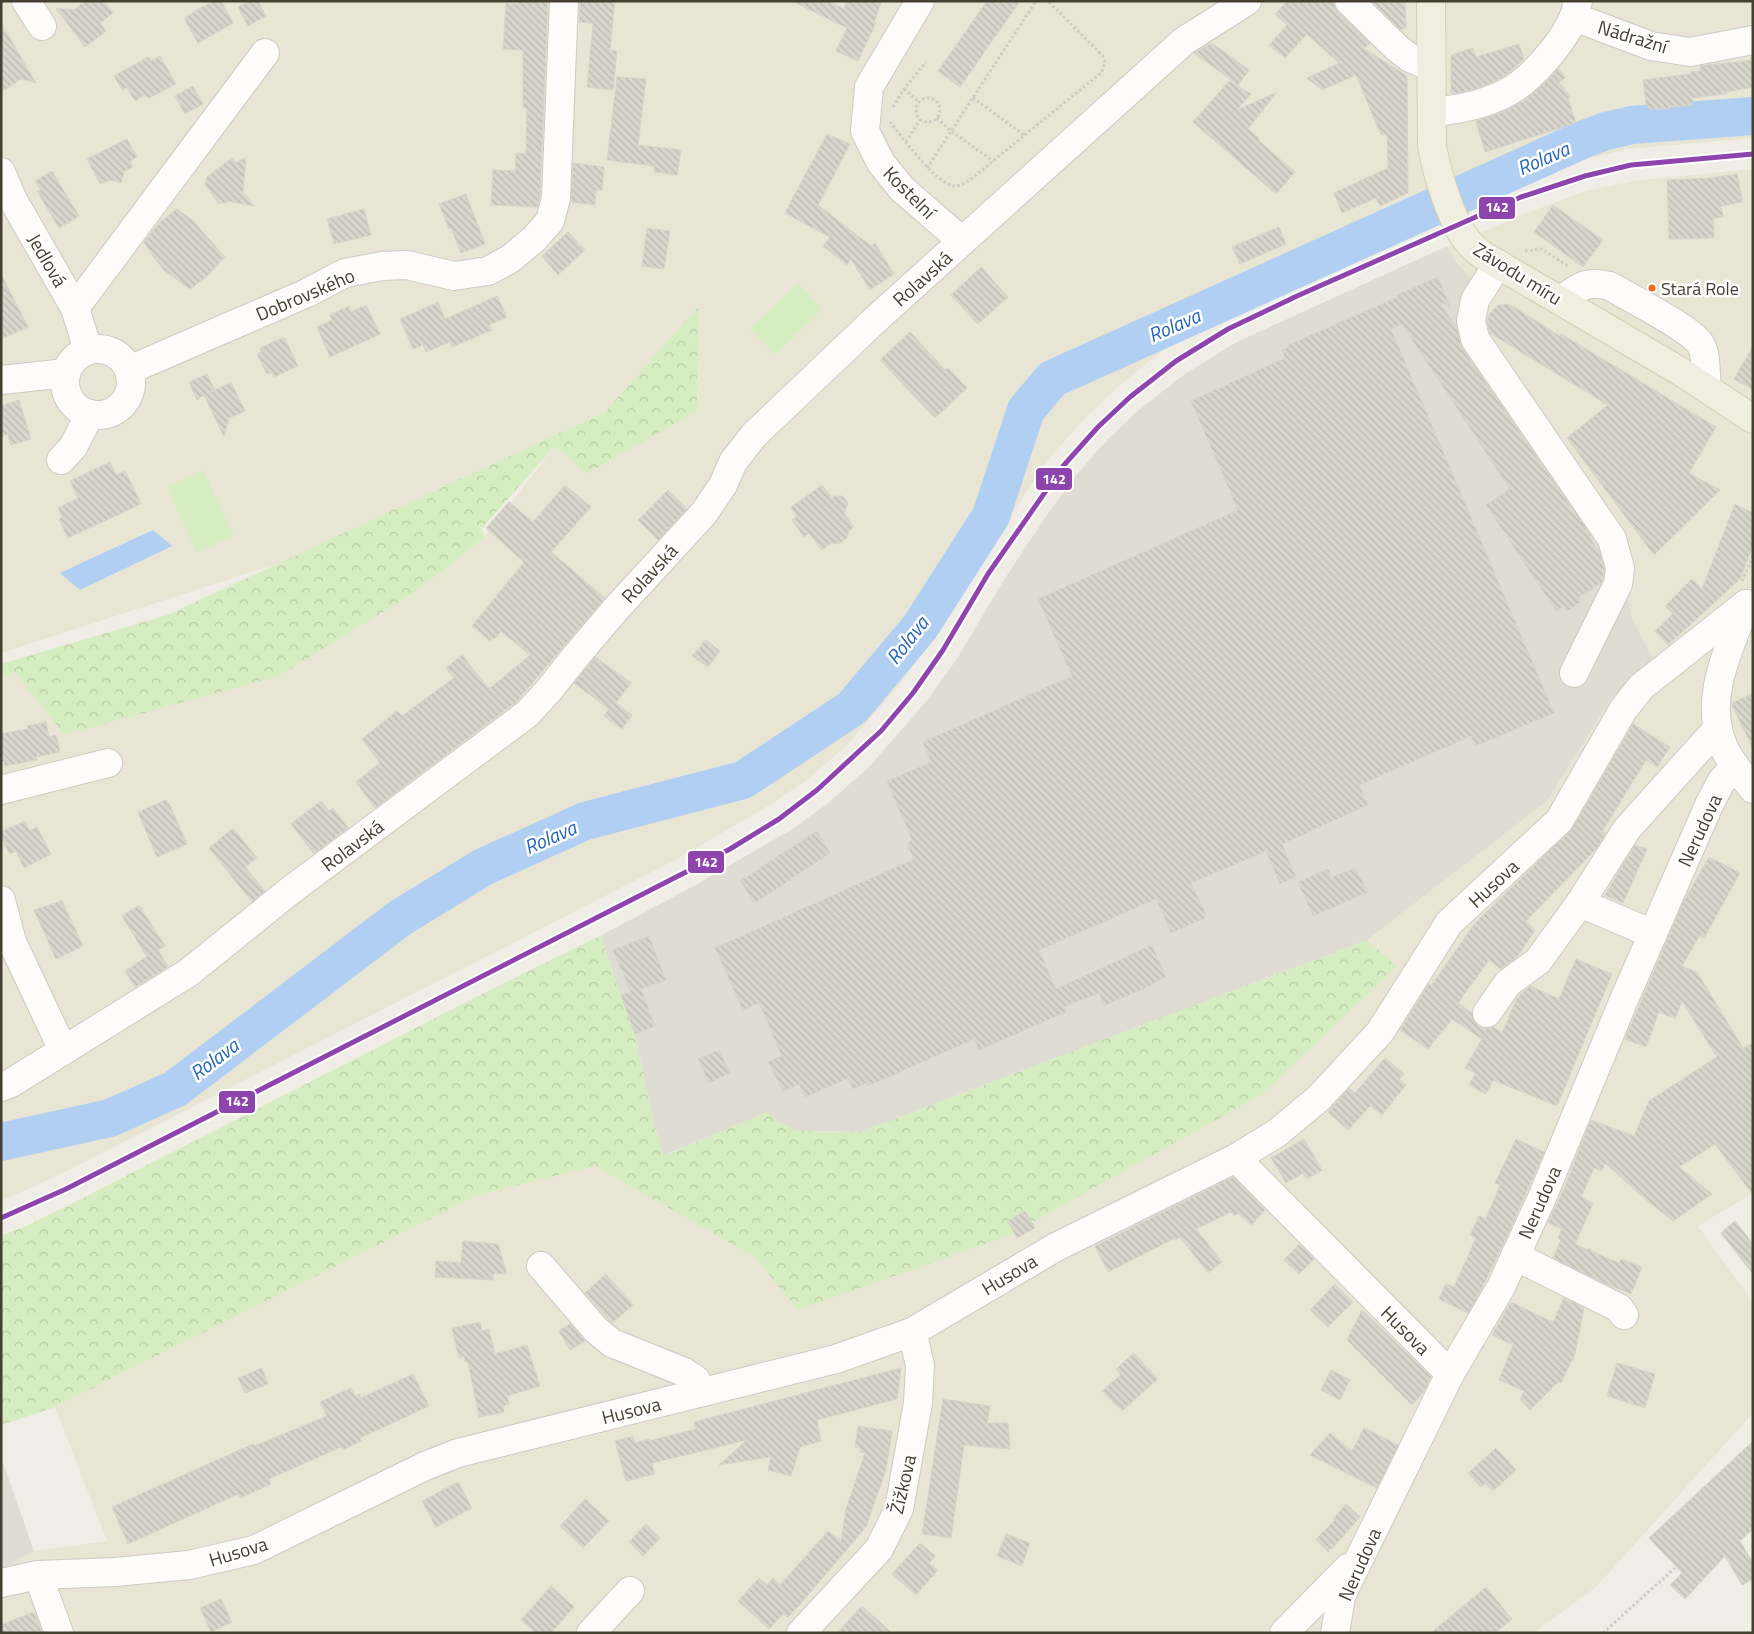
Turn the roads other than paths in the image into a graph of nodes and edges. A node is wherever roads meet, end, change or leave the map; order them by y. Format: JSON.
{"nodes":[{"id":1,"x":564,"y":1,"type":"edge"},
{"id":2,"x":920,"y":1,"type":"edge"},
{"id":3,"x":1247,"y":1,"type":"edge"},
{"id":4,"x":1348,"y":1,"type":"edge"},
{"id":5,"x":1431,"y":1,"type":"edge"},
{"id":6,"x":1576,"y":9,"type":"edge"},
{"id":7,"x":1753,"y":40,"type":"edge"},
{"id":8,"x":265,"y":54,"type":"dead end"},
{"id":9,"x":1431,"y":67,"type":"junction"},
{"id":10,"x":1432,"y":112,"type":"junction"},
{"id":11,"x":1,"y":172,"type":"edge"},
{"id":12,"x":962,"y":241,"type":"junction"},
{"id":13,"x":1498,"y":264,"type":"junction"},
{"id":14,"x":1561,"y":300,"type":"junction"},
{"id":15,"x":74,"y":308,"type":"junction"},
{"id":16,"x":88,"y":350,"type":"junction"},
{"id":17,"x":129,"y":370,"type":"junction"},
{"id":18,"x":66,"y":373,"type":"junction"},
{"id":19,"x":1,"y":380,"type":"edge"},
{"id":20,"x":1707,"y":388,"type":"junction"},
{"id":21,"x":90,"y":414,"type":"junction"},
{"id":22,"x":1753,"y":419,"type":"edge"},
{"id":23,"x":61,"y":460,"type":"dead end"},
{"id":24,"x":1749,"y":596,"type":"edge"},
{"id":25,"x":1744,"y":635,"type":"edge"},
{"id":26,"x":1574,"y":672,"type":"dead end"},
{"id":27,"x":1718,"y":729,"type":"junction"},
{"id":28,"x":108,"y":762,"type":"dead end"},
{"id":29,"x":1734,"y":766,"type":"junction"},
{"id":30,"x":1753,"y":789,"type":"edge"},
{"id":31,"x":1,"y":790,"type":"edge"},
{"id":32,"x":1,"y":900,"type":"edge"},
{"id":33,"x":1580,"y":903,"type":"junction"},
{"id":34,"x":1653,"y":934,"type":"junction"},
{"id":35,"x":1487,"y":1013,"type":"dead end"},
{"id":36,"x":63,"y":1050,"type":"junction"},
{"id":37,"x":1,"y":1087,"type":"edge"},
{"id":38,"x":1236,"y":1158,"type":"junction"},
{"id":39,"x":1515,"y":1256,"type":"junction"},
{"id":40,"x":541,"y":1266,"type":"dead end"},
{"id":41,"x":1624,"y":1315,"type":"dead end"},
{"id":42,"x":912,"y":1332,"type":"junction"},
{"id":43,"x":1450,"y":1374,"type":"junction"},
{"id":44,"x":702,"y":1392,"type":"junction"},
{"id":45,"x":1362,"y":1553,"type":"junction"},
{"id":46,"x":38,"y":1576,"type":"junction"},
{"id":47,"x":1,"y":1583,"type":"edge"},
{"id":48,"x":630,"y":1591,"type":"dead end"},
{"id":49,"x":59,"y":1633,"type":"edge"},
{"id":50,"x":591,"y":1633,"type":"edge"},
{"id":51,"x":801,"y":1633,"type":"edge"},
{"id":52,"x":1284,"y":1633,"type":"edge"},
{"id":53,"x":1334,"y":1633,"type":"edge"}],
"edges":[{"from":1,"to":17,"type":"street","name":"Dobrovského"},
{"from":2,"to":12,"type":"street","name":"Kostelní"},
{"from":3,"to":12,"type":"street","name":"Rolavská"},
{"from":4,"to":9,"type":"street"},
{"from":5,"to":9,"type":"main road","name":"Závodu míru"},
{"from":6,"to":7,"type":"street","name":"Nádražní"},
{"from":6,"to":10,"type":"street","name":"Nádražní"},
{"from":8,"to":15,"type":"street"},
{"from":9,"to":10,"type":"main road","name":"Závodu míru"},
{"from":10,"to":13,"type":"main road","name":"Závodu míru"},
{"from":11,"to":15,"type":"street","name":"Jedlová"},
{"from":12,"to":36,"type":"street","name":"Rolavská"},
{"from":13,"to":14,"type":"main road","name":"Závodu míru"},
{"from":13,"to":26,"type":"street"},
{"from":14,"to":20,"type":"main road","name":"Závodu míru"},
{"from":14,"to":20,"type":"street"},
{"from":15,"to":16,"type":"street","name":"Jedlová"},
{"from":16,"to":17,"type":"street"},
{"from":16,"to":18,"type":"street"},
{"from":17,"to":21,"type":"street"},
{"from":18,"to":19,"type":"street"},
{"from":18,"to":21,"type":"street"},
{"from":20,"to":22,"type":"main road","name":"Závodu míru"},
{"from":21,"to":23,"type":"street"},
{"from":24,"to":25,"type":"street"},
{"from":24,"to":38,"type":"street","name":"Husova"},
{"from":25,"to":27,"type":"street"},
{"from":27,"to":29,"type":"street"},
{"from":27,"to":33,"type":"street"},
{"from":28,"to":31,"type":"street"},
{"from":29,"to":30,"type":"street"},
{"from":29,"to":34,"type":"street","name":"Nerudova"},
{"from":32,"to":36,"type":"street"},
{"from":33,"to":34,"type":"street"},
{"from":33,"to":35,"type":"street"},
{"from":34,"to":39,"type":"street","name":"Nerudova"},
{"from":36,"to":37,"type":"street","name":"Rolavská"},
{"from":38,"to":42,"type":"street","name":"Husova"},
{"from":38,"to":43,"type":"street","name":"Husova"},
{"from":39,"to":41,"type":"street"},
{"from":39,"to":43,"type":"street","name":"Nerudova"},
{"from":40,"to":44,"type":"street"},
{"from":42,"to":44,"type":"street","name":"Husova"},
{"from":42,"to":51,"type":"street","name":"Žižkova"},
{"from":43,"to":45,"type":"street","name":"Nerudova"},
{"from":44,"to":46,"type":"street","name":"Husova"},
{"from":45,"to":52,"type":"street"},
{"from":45,"to":53,"type":"street","name":"Nerudova"},
{"from":46,"to":47,"type":"street","name":"Husova"},
{"from":46,"to":49,"type":"street"},
{"from":48,"to":50,"type":"street"}]}
